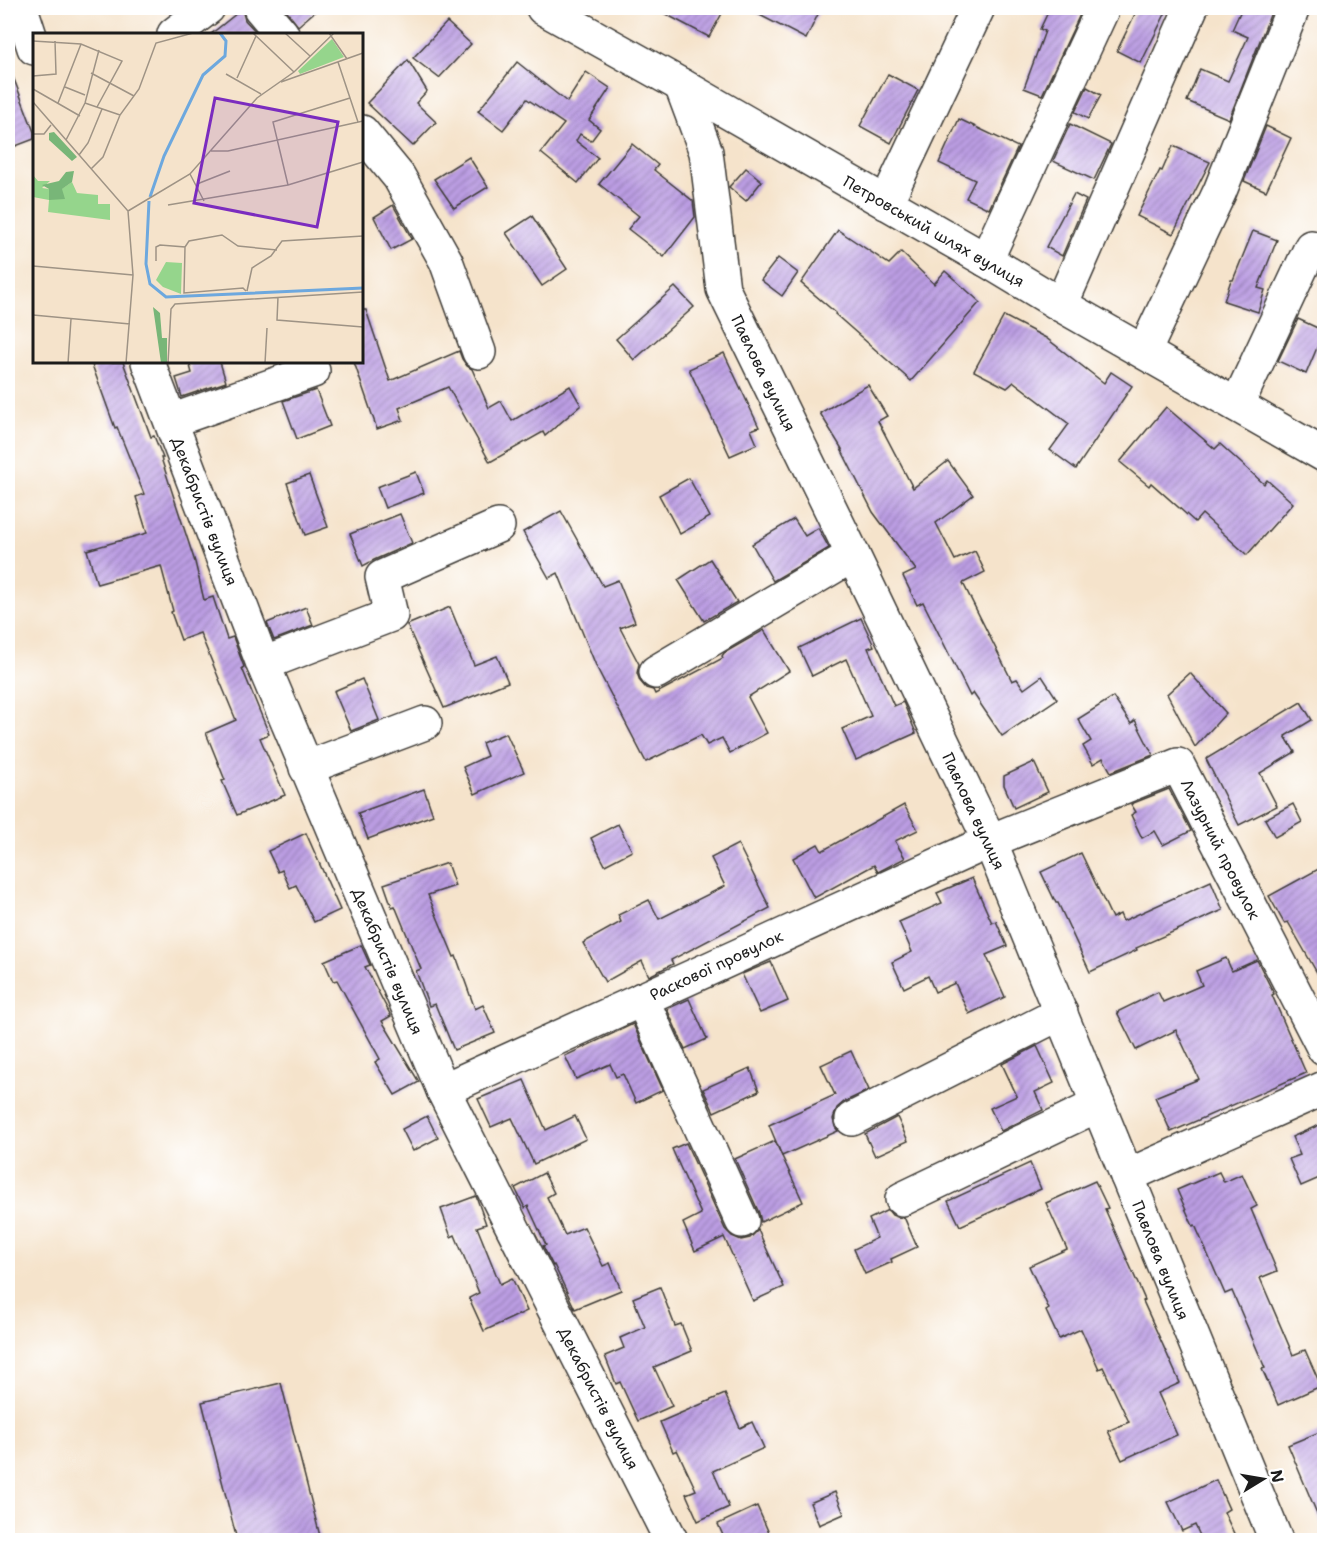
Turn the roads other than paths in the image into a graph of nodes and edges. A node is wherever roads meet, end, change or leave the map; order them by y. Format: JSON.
{"nodes":[{"id":1,"x":21,"y":8,"type":"edge"},
{"id":2,"x":208,"y":8,"type":"edge"},
{"id":3,"x":260,"y":8,"type":"edge"},
{"id":4,"x":543,"y":8,"type":"edge"},
{"id":5,"x":978,"y":8,"type":"edge"},
{"id":6,"x":1103,"y":8,"type":"edge"},
{"id":7,"x":1191,"y":8,"type":"edge"},
{"id":8,"x":1293,"y":8,"type":"edge"},
{"id":9,"x":175,"y":33,"type":"edge"},
{"id":10,"x":281,"y":33,"type":"edge"},
{"id":11,"x":33,"y":45,"type":"edge"},
{"id":12,"x":681,"y":85,"type":"junction"},
{"id":13,"x":363,"y":133,"type":"edge"},
{"id":14,"x":886,"y":203,"type":"junction"},
{"id":15,"x":1311,"y":247,"type":"dead end"},
{"id":16,"x":986,"y":260,"type":"junction"},
{"id":17,"x":1061,"y":305,"type":"junction"},
{"id":18,"x":479,"y":352,"type":"dead end"},
{"id":19,"x":1144,"y":352,"type":"junction"},
{"id":20,"x":148,"y":363,"type":"edge"},
{"id":21,"x":313,"y":371,"type":"dead end"},
{"id":22,"x":1237,"y":405,"type":"junction"},
{"id":23,"x":171,"y":421,"type":"junction"},
{"id":24,"x":1324,"y":455,"type":"edge"},
{"id":25,"x":498,"y":526,"type":"dead end"},
{"id":26,"x":853,"y":555,"type":"junction"},
{"id":27,"x":263,"y":664,"type":"junction"},
{"id":28,"x":656,"y":672,"type":"dead end"},
{"id":29,"x":426,"y":723,"type":"dead end"},
{"id":30,"x":306,"y":768,"type":"junction"},
{"id":31,"x":990,"y":841,"type":"junction"},
{"id":32,"x":642,"y":999,"type":"junction"},
{"id":33,"x":1061,"y":1013,"type":"junction"},
{"id":34,"x":1324,"y":1049,"type":"edge"},
{"id":35,"x":1324,"y":1088,"type":"edge"},
{"id":36,"x":443,"y":1090,"type":"junction"},
{"id":37,"x":1098,"y":1105,"type":"junction"},
{"id":38,"x":852,"y":1119,"type":"dead end"},
{"id":39,"x":1127,"y":1176,"type":"junction"},
{"id":40,"x":902,"y":1199,"type":"dead end"},
{"id":41,"x":742,"y":1221,"type":"dead end"},
{"id":42,"x":671,"y":1540,"type":"edge"},
{"id":43,"x":1276,"y":1540,"type":"edge"}],
"edges":[{"from":1,"to":11,"type":"street"},
{"from":2,"to":9,"type":"street"},
{"from":3,"to":10,"type":"street"},
{"from":4,"to":12,"type":"street","name":"Петровський шлях вулиця"},
{"from":5,"to":14,"type":"street"},
{"from":6,"to":16,"type":"street"},
{"from":7,"to":17,"type":"street"},
{"from":8,"to":19,"type":"street"},
{"from":12,"to":14,"type":"street","name":"Петровський шлях вулиця"},
{"from":12,"to":26,"type":"street","name":"Павлова вулиця"},
{"from":13,"to":18,"type":"street"},
{"from":14,"to":16,"type":"street","name":"Петровський шлях вулиця"},
{"from":15,"to":22,"type":"street"},
{"from":16,"to":17,"type":"street","name":"Петровський шлях вулиця"},
{"from":17,"to":19,"type":"street","name":"Петровський шлях вулиця"},
{"from":19,"to":22,"type":"street","name":"Петровський шлях вулиця"},
{"from":20,"to":23,"type":"street","name":"Декабристів вулиця"},
{"from":21,"to":23,"type":"street"},
{"from":22,"to":24,"type":"street","name":"Петровський шлях вулиця"},
{"from":23,"to":27,"type":"street","name":"Декабристів вулиця"},
{"from":25,"to":27,"type":"street"},
{"from":26,"to":28,"type":"street"},
{"from":26,"to":31,"type":"street","name":"Павлова вулиця"},
{"from":27,"to":30,"type":"street","name":"Декабристів вулиця"},
{"from":29,"to":30,"type":"street"},
{"from":30,"to":36,"type":"street","name":"Декабристів вулиця"},
{"from":31,"to":32,"type":"street","name":"Раскової провулок"},
{"from":31,"to":33,"type":"street","name":"Павлова вулиця"},
{"from":31,"to":34,"type":"street","name":"Лазурний провулок"},
{"from":32,"to":36,"type":"street","name":"Раскової провулок"},
{"from":32,"to":41,"type":"street"},
{"from":33,"to":37,"type":"street","name":"Павлова вулиця"},
{"from":33,"to":38,"type":"street"},
{"from":35,"to":39,"type":"street"},
{"from":36,"to":42,"type":"street","name":"Декабристів вулиця"},
{"from":37,"to":39,"type":"street","name":"Павлова вулиця"},
{"from":37,"to":40,"type":"street"},
{"from":39,"to":43,"type":"street","name":"Павлова вулиця"}]}
